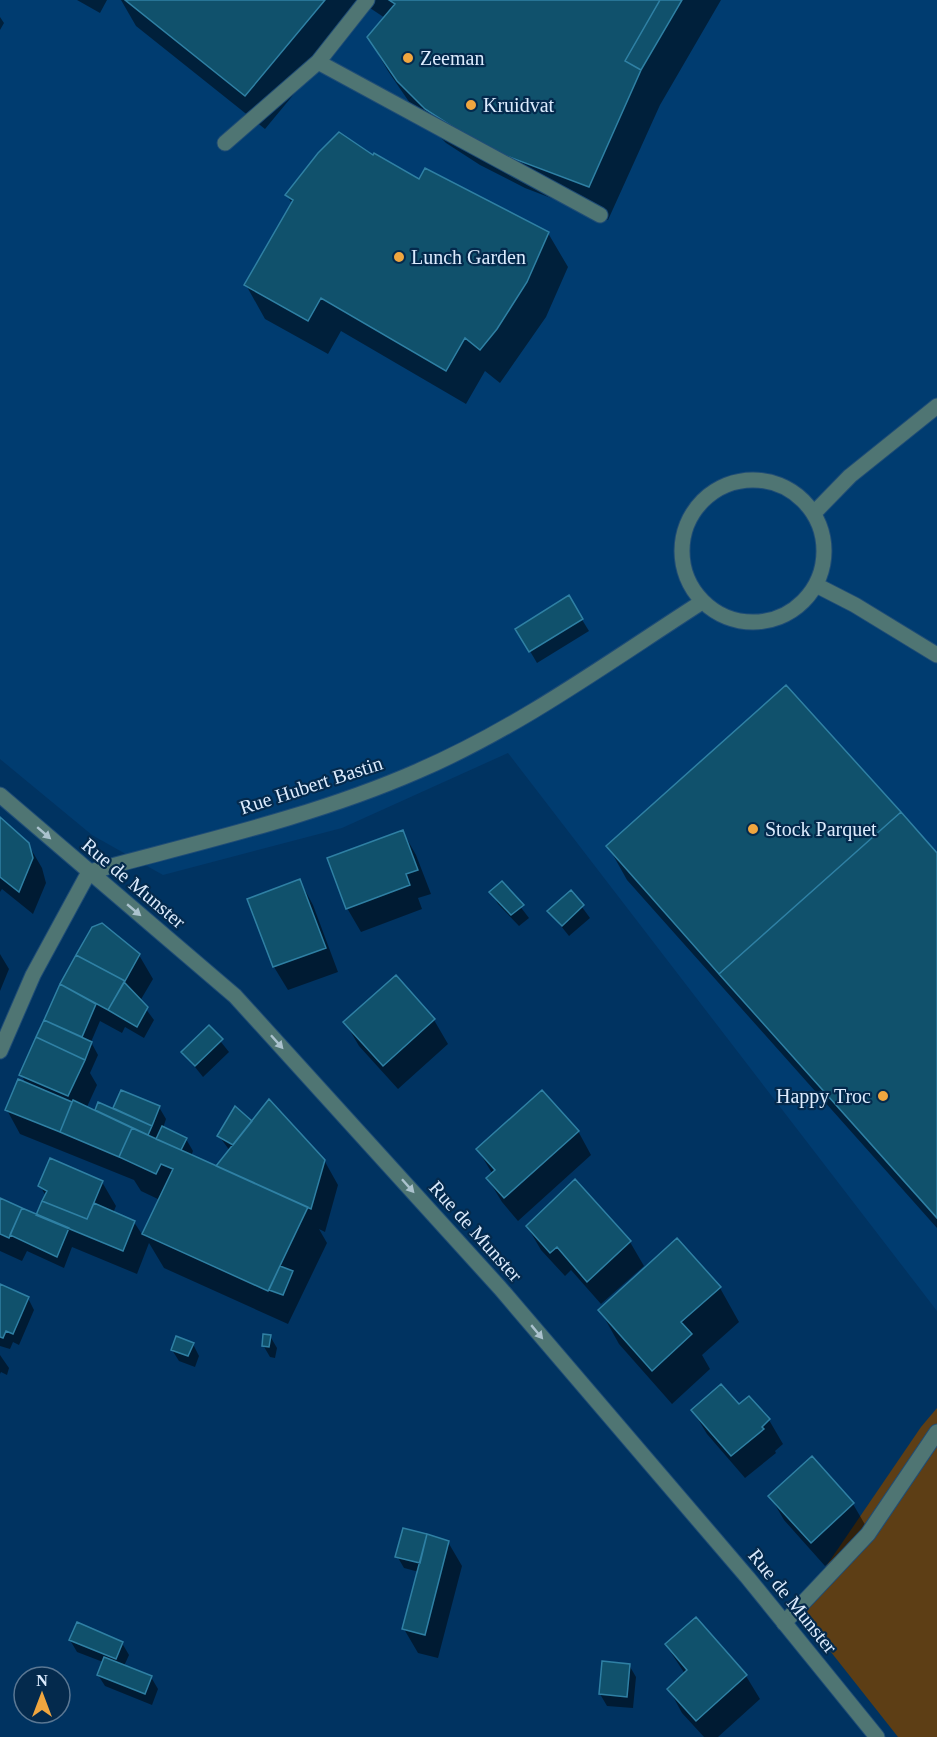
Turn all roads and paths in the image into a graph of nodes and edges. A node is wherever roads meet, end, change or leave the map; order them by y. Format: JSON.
{"nodes":[{"id":1,"x":367,"y":0,"type":"edge"},
{"id":2,"x":318,"y":62,"type":"junction"},
{"id":3,"x":225,"y":143,"type":"dead end"},
{"id":4,"x":600,"y":215,"type":"dead end"},
{"id":5,"x":937,"y":406,"type":"edge"},
{"id":6,"x":814,"y":513,"type":"junction"},
{"id":7,"x":816,"y":585,"type":"junction"},
{"id":8,"x":702,"y":602,"type":"junction"},
{"id":9,"x":937,"y":655,"type":"edge"},
{"id":10,"x":0,"y":795,"type":"edge"},
{"id":11,"x":89,"y":872,"type":"junction"},
{"id":12,"x":0,"y":1051,"type":"edge"},
{"id":13,"x":937,"y":1432,"type":"edge"},
{"id":14,"x":784,"y":1623,"type":"junction"},
{"id":15,"x":877,"y":1737,"type":"edge"}],
"edges":[{"from":1,"to":2,"type":"street"},
{"from":2,"to":3,"type":"street"},
{"from":2,"to":4,"type":"street"},
{"from":5,"to":6,"type":"street"},
{"from":6,"to":7,"type":"street"},
{"from":6,"to":8,"type":"street"},
{"from":7,"to":8,"type":"street"},
{"from":7,"to":9,"type":"street"},
{"from":8,"to":11,"type":"street","name":"Rue Hubert Bastin"},
{"from":10,"to":11,"type":"street","name":"Rue de Munster","one_way":true},
{"from":11,"to":12,"type":"street"},
{"from":11,"to":14,"type":"street","name":"Rue de Munster","one_way":true},
{"from":13,"to":14,"type":"street"},
{"from":14,"to":15,"type":"street","name":"Rue de Munster"}]}
